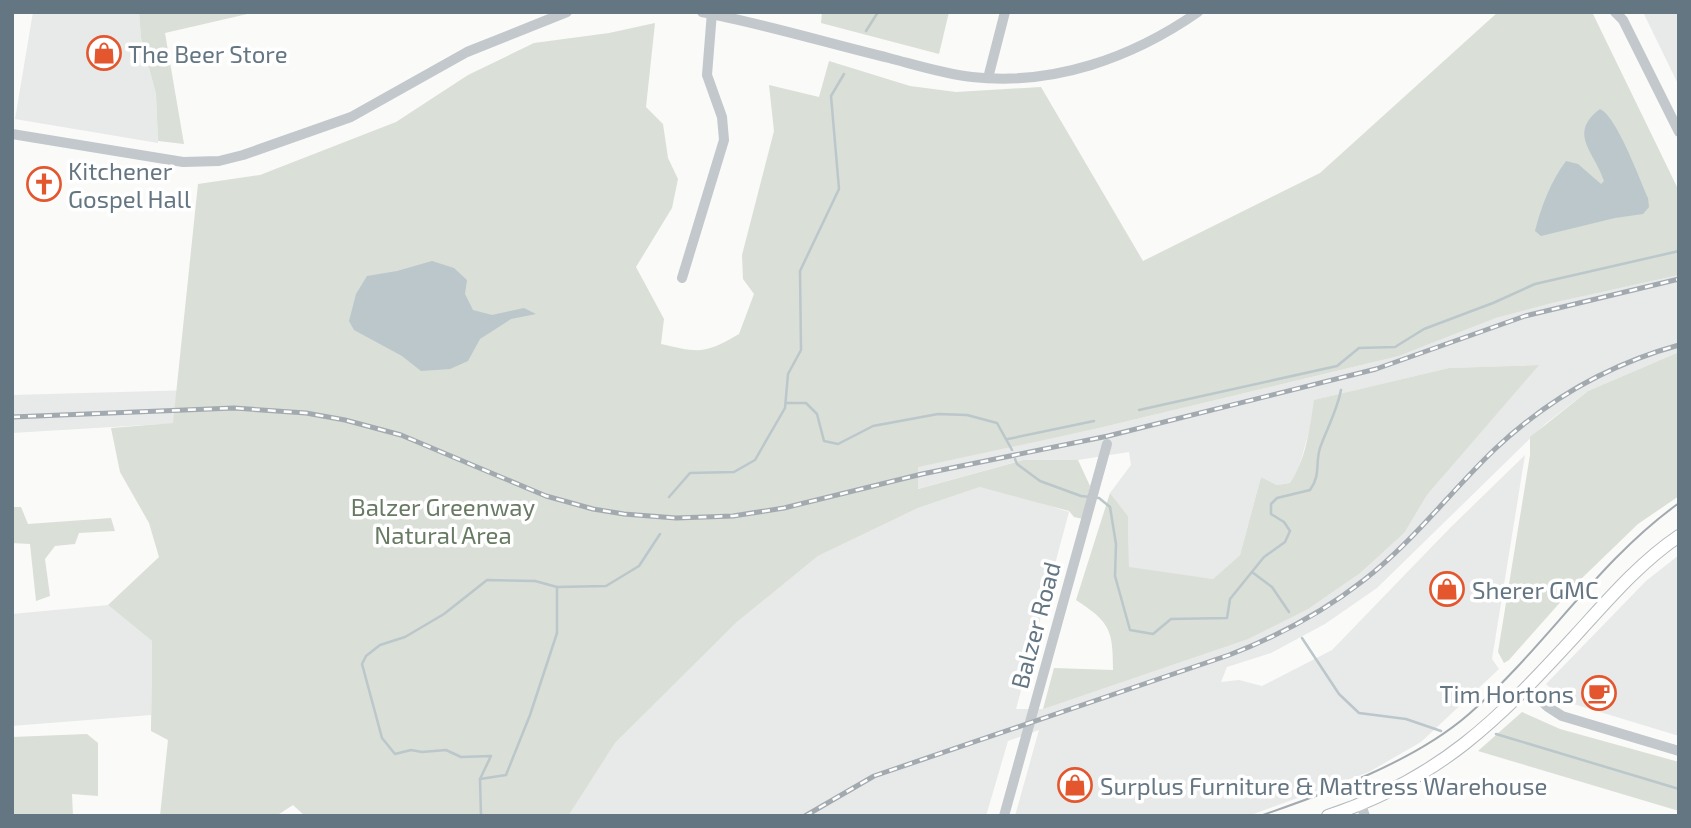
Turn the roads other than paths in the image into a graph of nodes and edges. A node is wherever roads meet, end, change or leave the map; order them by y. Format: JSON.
{"nodes":[{"id":1,"x":567,"y":12,"type":"edge"},
{"id":2,"x":1005,"y":12,"type":"edge"},
{"id":3,"x":1198,"y":12,"type":"edge"},
{"id":4,"x":709,"y":13,"type":"edge"},
{"id":5,"x":1620,"y":15,"type":"edge"},
{"id":6,"x":988,"y":78,"type":"junction"},
{"id":7,"x":1676,"y":120,"type":"edge"},
{"id":8,"x":1679,"y":132,"type":"edge"},
{"id":9,"x":12,"y":134,"type":"edge"},
{"id":10,"x":682,"y":278,"type":"dead end"},
{"id":11,"x":1107,"y":444,"type":"dead end"},
{"id":12,"x":1679,"y":536,"type":"edge"},
{"id":13,"x":1527,"y":688,"type":"junction"},
{"id":14,"x":1679,"y":751,"type":"edge"},
{"id":15,"x":1363,"y":810,"type":"edge"},
{"id":16,"x":1003,"y":816,"type":"edge"},
{"id":17,"x":1328,"y":816,"type":"edge"}],
"edges":[{"from":1,"to":9,"type":"street"},
{"from":2,"to":6,"type":"street"},
{"from":3,"to":6,"type":"street"},
{"from":4,"to":6,"type":"street"},
{"from":4,"to":10,"type":"street"},
{"from":5,"to":7,"type":"street"},
{"from":7,"to":8,"type":"street"},
{"from":11,"to":16,"type":"street","name":"Balzer Road"},
{"from":12,"to":13,"type":"main road"},
{"from":13,"to":14,"type":"street"},
{"from":13,"to":15,"type":"main road"},
{"from":15,"to":17,"type":"main road"}]}
